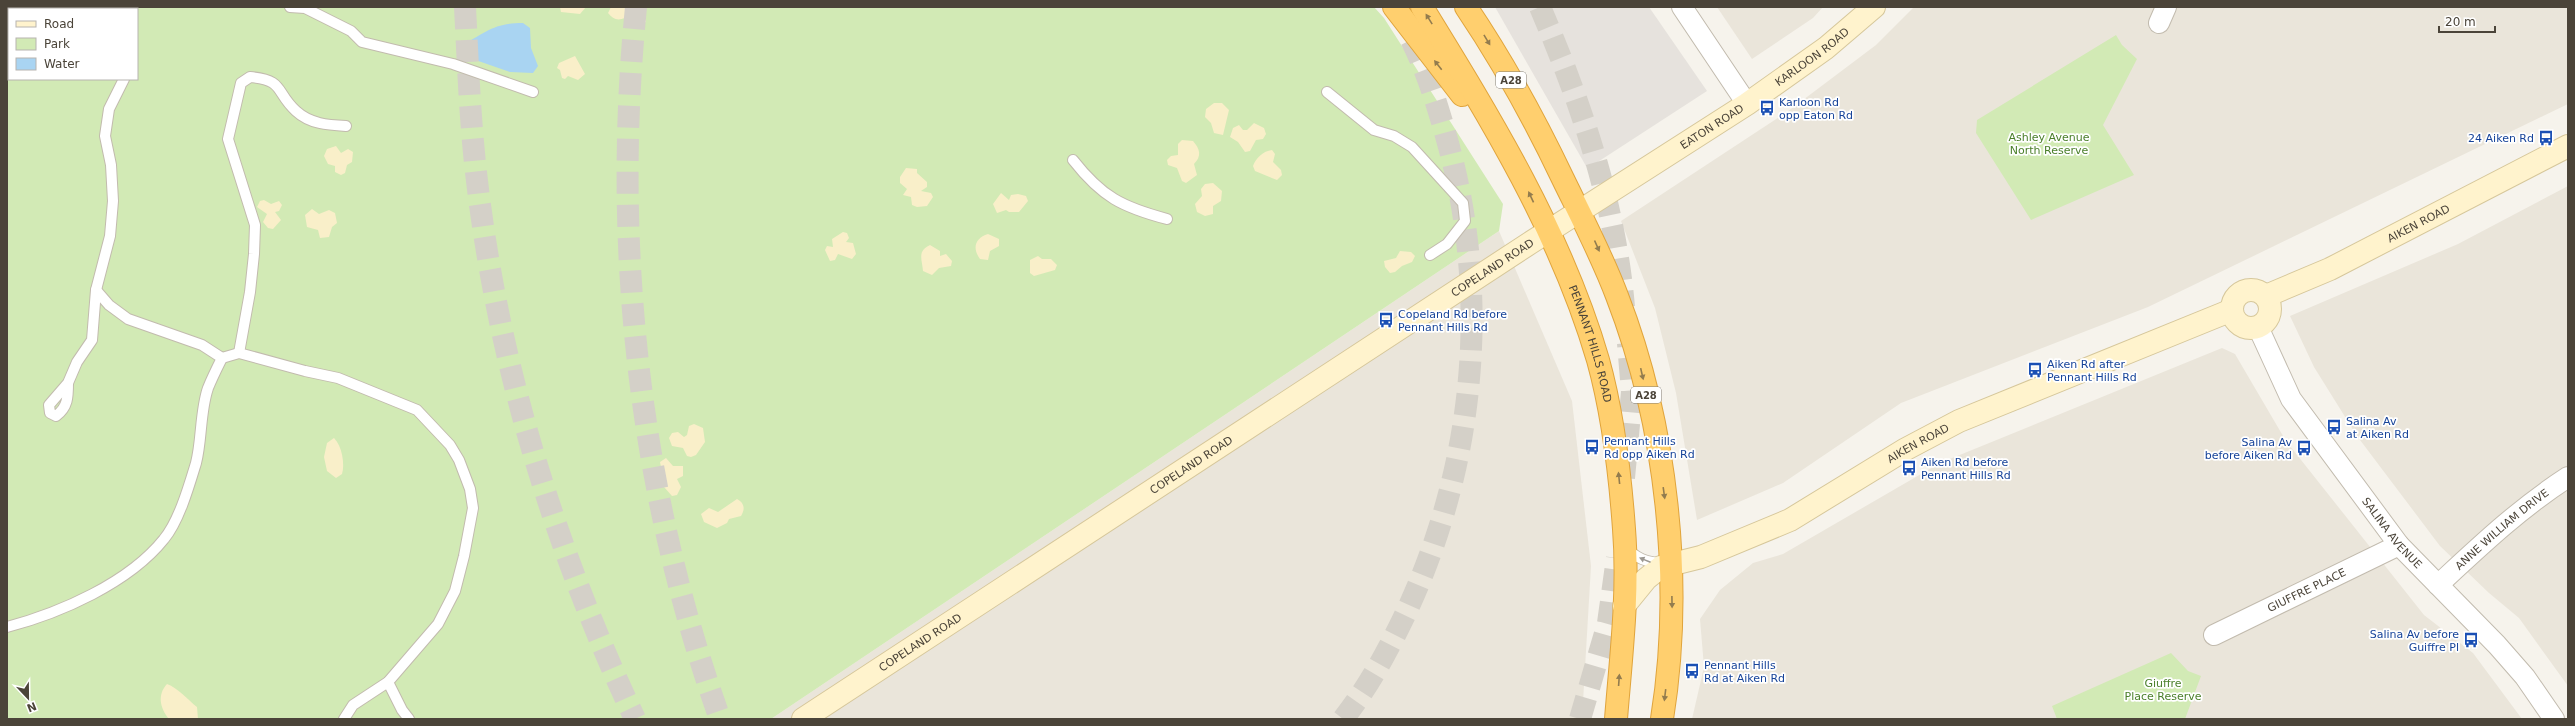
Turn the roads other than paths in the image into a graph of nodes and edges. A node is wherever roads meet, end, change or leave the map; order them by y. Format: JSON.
{"nodes":[{"id":1,"x":290,"y":7,"type":"edge"},
{"id":2,"x":1394,"y":7,"type":"edge"},
{"id":3,"x":1422,"y":7,"type":"edge"},
{"id":4,"x":1466,"y":7,"type":"edge"},
{"id":5,"x":1682,"y":7,"type":"edge"},
{"id":6,"x":1874,"y":7,"type":"edge"},
{"id":7,"x":124,"y":80,"type":"edge"},
{"id":8,"x":533,"y":92,"type":"dead end"},
{"id":9,"x":1327,"y":92,"type":"dead end"},
{"id":10,"x":1747,"y":104,"type":"junction"},
{"id":11,"x":346,"y":126,"type":"dead end"},
{"id":12,"x":2568,"y":146,"type":"edge"},
{"id":13,"x":1073,"y":160,"type":"dead end"},
{"id":14,"x":1514,"y":162,"type":"junction"},
{"id":15,"x":1580,"y":211,"type":"junction"},
{"id":16,"x":1167,"y":219,"type":"dead end"},
{"id":17,"x":1548,"y":232,"type":"junction"},
{"id":18,"x":1430,"y":255,"type":"dead end"},
{"id":19,"x":96,"y":290,"type":"junction"},
{"id":20,"x":2266,"y":296,"type":"junction"},
{"id":21,"x":2232,"y":310,"type":"junction"},
{"id":22,"x":2258,"y":327,"type":"junction"},
{"id":23,"x":239,"y":353,"type":"junction"},
{"id":24,"x":222,"y":358,"type":"junction"},
{"id":25,"x":68,"y":383,"type":"dead end"},
{"id":26,"x":2568,"y":477,"type":"edge"},
{"id":27,"x":1624,"y":545,"type":"junction"},
{"id":28,"x":2399,"y":545,"type":"junction"},
{"id":29,"x":1671,"y":563,"type":"junction"},
{"id":30,"x":2438,"y":585,"type":"junction"},
{"id":31,"x":1624,"y":606,"type":"junction"},
{"id":32,"x":7,"y":627,"type":"edge"},
{"id":33,"x":2214,"y":635,"type":"dead end"},
{"id":34,"x":388,"y":682,"type":"junction"},
{"id":35,"x":344,"y":719,"type":"edge"},
{"id":36,"x":409,"y":719,"type":"edge"},
{"id":37,"x":803,"y":719,"type":"edge"},
{"id":38,"x":1616,"y":719,"type":"edge"},
{"id":39,"x":1662,"y":719,"type":"edge"},
{"id":40,"x":2554,"y":719,"type":"edge"}],
"edges":[{"from":1,"to":8,"type":"lane"},
{"from":14,"to":2,"type":"highway","one_way":true},
{"from":14,"to":3,"type":"highway","name":"PENNANT HILLS ROAD","one_way":true},
{"from":4,"to":15,"type":"highway","number":"A28","one_way":true},
{"from":5,"to":10,"type":"street","name":"EATON ROAD"},
{"from":6,"to":10,"type":"main road","name":"KARLOON ROAD"},
{"from":7,"to":19,"type":"lane"},
{"from":9,"to":18,"type":"lane"},
{"from":10,"to":15,"type":"main road","name":"EATON ROAD"},
{"from":11,"to":23,"type":"lane"},
{"from":12,"to":20,"type":"main road","name":"AIKEN ROAD"},
{"from":13,"to":16,"type":"lane"},
{"from":17,"to":14,"type":"highway","name":"PENNANT HILLS ROAD","one_way":true},
{"from":15,"to":17,"type":"main road","name":"COPELAND ROAD"},
{"from":15,"to":29,"type":"highway","number":"A28","one_way":true},
{"from":27,"to":17,"type":"highway","name":"PENNANT HILLS ROAD","one_way":true},
{"from":17,"to":37,"type":"main road","name":"COPELAND ROAD"},
{"from":19,"to":24,"type":"lane"},
{"from":19,"to":25,"type":"lane"},
{"from":20,"to":21,"type":"main road"},
{"from":20,"to":22,"type":"main road"},
{"from":21,"to":22,"type":"main road"},
{"from":21,"to":29,"type":"main road","name":"AIKEN ROAD"},
{"from":22,"to":28,"type":"street","name":"SALINA AVENUE"},
{"from":23,"to":24,"type":"lane"},
{"from":23,"to":34,"type":"lane"},
{"from":24,"to":32,"type":"lane"},
{"from":26,"to":30,"type":"street","name":"ANNE WILLIAM DRIVE"},
{"from":29,"to":27,"type":"lane","one_way":true},
{"from":27,"to":31,"type":"highway","name":"PENNANT HILLS ROAD"},
{"from":28,"to":30,"type":"street","name":"SALINA AVENUE"},
{"from":28,"to":33,"type":"street","name":"GIUFFRE PLACE"},
{"from":29,"to":31,"type":"main road","name":"AIKEN ROAD"},
{"from":29,"to":39,"type":"highway","number":"A28","one_way":true},
{"from":30,"to":40,"type":"street","name":"SALINA AVENUE"},
{"from":38,"to":31,"type":"highway","name":"PENNANT HILLS ROAD","one_way":true},
{"from":34,"to":35,"type":"lane"},
{"from":34,"to":36,"type":"lane"}]}
